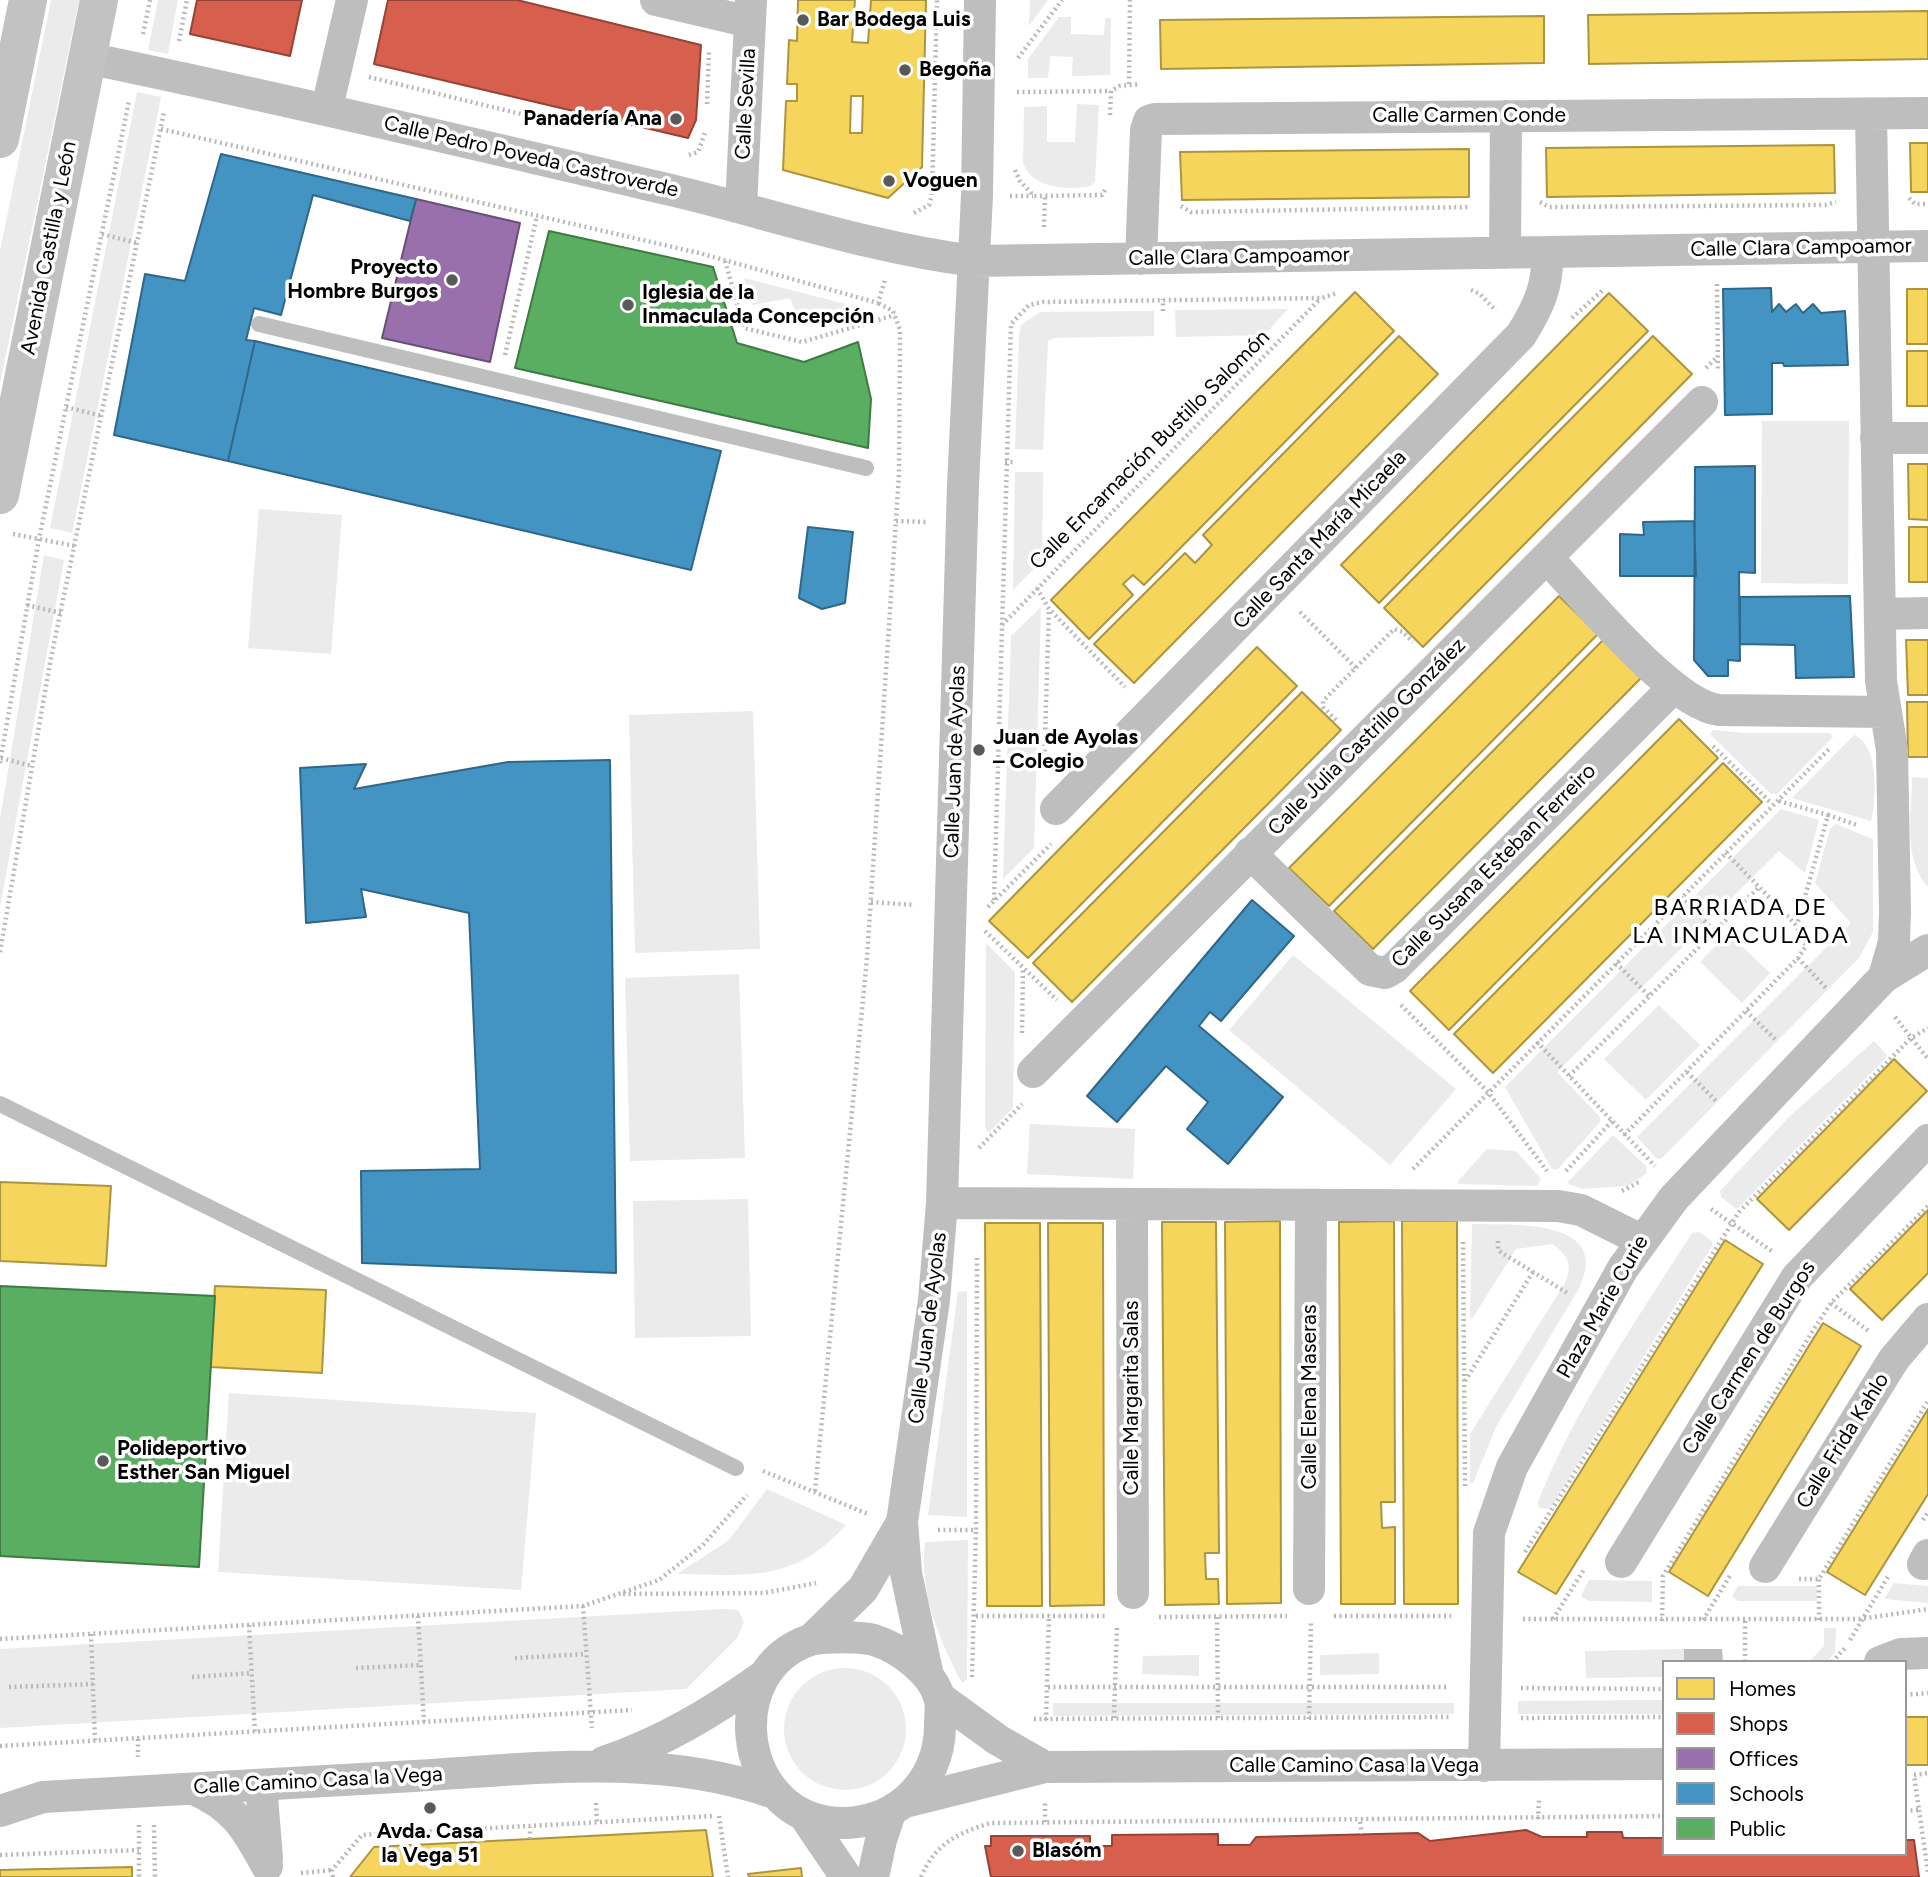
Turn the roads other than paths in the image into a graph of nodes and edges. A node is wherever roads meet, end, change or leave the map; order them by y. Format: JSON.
{"nodes":[{"id":1,"x":28,"y":0,"type":"edge"},
{"id":2,"x":99,"y":0,"type":"edge"},
{"id":3,"x":352,"y":0,"type":"edge"},
{"id":4,"x":656,"y":0,"type":"edge"},
{"id":5,"x":980,"y":0,"type":"edge"},
{"id":6,"x":751,"y":11,"type":"edge"},
{"id":7,"x":87,"y":58,"type":"junction"},
{"id":8,"x":327,"y":108,"type":"junction"},
{"id":9,"x":1928,"y":113,"type":"edge"},
{"id":10,"x":1871,"y":114,"type":"junction"},
{"id":11,"x":1506,"y":116,"type":"junction"},
{"id":12,"x":0,"y":139,"type":"edge"},
{"id":13,"x":741,"y":207,"type":"junction"},
{"id":14,"x":1928,"y":246,"type":"edge"},
{"id":15,"x":1873,"y":247,"type":"junction"},
{"id":16,"x":1548,"y":252,"type":"junction"},
{"id":17,"x":1505,"y":253,"type":"junction"},
{"id":18,"x":1141,"y":259,"type":"junction"},
{"id":19,"x":974,"y":261,"type":"junction"},
{"id":20,"x":259,"y":324,"type":"dead end"},
{"id":21,"x":1702,"y":402,"type":"dead end"},
{"id":22,"x":1877,"y":438,"type":"junction"},
{"id":23,"x":1928,"y":438,"type":"edge"},
{"id":24,"x":866,"y":468,"type":"dead end"},
{"id":25,"x":0,"y":495,"type":"edge"},
{"id":26,"x":1547,"y":558,"type":"junction"},
{"id":27,"x":1928,"y":613,"type":"edge"},
{"id":28,"x":1880,"y":614,"type":"junction"},
{"id":29,"x":1673,"y":688,"type":"junction"},
{"id":30,"x":1886,"y":712,"type":"junction"},
{"id":31,"x":1056,"y":809,"type":"dead end"},
{"id":32,"x":1250,"y":853,"type":"junction"},
{"id":33,"x":1928,"y":950,"type":"edge"},
{"id":34,"x":1884,"y":977,"type":"junction"},
{"id":35,"x":1033,"y":1072,"type":"dead end"},
{"id":36,"x":0,"y":1104,"type":"edge"},
{"id":37,"x":1928,"y":1140,"type":"edge"},
{"id":38,"x":942,"y":1203,"type":"junction"},
{"id":39,"x":1132,"y":1204,"type":"junction"},
{"id":40,"x":1311,"y":1205,"type":"junction"},
{"id":41,"x":1641,"y":1240,"type":"junction"},
{"id":42,"x":1928,"y":1319,"type":"edge"},
{"id":43,"x":736,"y":1468,"type":"dead end"},
{"id":44,"x":902,"y":1522,"type":"junction"},
{"id":45,"x":1621,"y":1562,"type":"dead end"},
{"id":46,"x":1767,"y":1575,"type":"road end"},
{"id":47,"x":1304,"y":1603,"type":"road end"},
{"id":48,"x":1125,"y":1604,"type":"road end"},
{"id":49,"x":812,"y":1639,"type":"junction"},
{"id":50,"x":1928,"y":1653,"type":"edge"},
{"id":51,"x":1885,"y":1660,"type":"edge"},
{"id":52,"x":762,"y":1677,"type":"junction"},
{"id":53,"x":934,"y":1687,"type":"junction"},
{"id":54,"x":1662,"y":1763,"type":"edge"},
{"id":55,"x":594,"y":1766,"type":"junction"},
{"id":56,"x":1484,"y":1766,"type":"junction"},
{"id":57,"x":1045,"y":1767,"type":"junction"},
{"id":58,"x":261,"y":1784,"type":"junction"},
{"id":59,"x":0,"y":1788,"type":"edge"},
{"id":60,"x":194,"y":1789,"type":"junction"},
{"id":61,"x":771,"y":1792,"type":"junction"},
{"id":62,"x":43,"y":1797,"type":"junction"},
{"id":63,"x":900,"y":1807,"type":"junction"},
{"id":64,"x":0,"y":1811,"type":"edge"},
{"id":65,"x":804,"y":1815,"type":"junction"},
{"id":66,"x":268,"y":1872,"type":"edge"},
{"id":67,"x":846,"y":1877,"type":"edge"},
{"id":68,"x":873,"y":1877,"type":"edge"}],
"edges":[{"from":1,"to":12,"type":"main road"},
{"from":2,"to":7,"type":"main road","name":"Avenida Castilla y León"},
{"from":3,"to":8,"type":"street"},
{"from":4,"to":6,"type":"street"},
{"from":5,"to":19,"type":"street","name":"Calle Juan de Ayolas"},
{"from":6,"to":13,"type":"street","name":"Calle Sevilla"},
{"from":7,"to":8,"type":"street","name":"Calle Pedro Poveda Castroverde"},
{"from":7,"to":25,"type":"main road","name":"Avenida Castilla y León"},
{"from":8,"to":13,"type":"street","name":"Calle Pedro Poveda Castroverde"},
{"from":9,"to":10,"type":"street","name":"Calle Carmen Conde"},
{"from":10,"to":11,"type":"street","name":"Calle Carmen Conde"},
{"from":10,"to":15,"type":"street"},
{"from":11,"to":17,"type":"street"},
{"from":11,"to":18,"type":"street","name":"Calle Carmen Conde"},
{"from":13,"to":19,"type":"street","name":"Calle Pedro Poveda Castroverde"},
{"from":14,"to":15,"type":"street","name":"Calle Clara Campoamor"},
{"from":15,"to":16,"type":"street","name":"Calle Clara Campoamor"},
{"from":15,"to":22,"type":"street"},
{"from":16,"to":17,"type":"street","name":"Calle Clara Campoamor"},
{"from":16,"to":31,"type":"street","name":"Calle Santa María Micaela"},
{"from":17,"to":18,"type":"street","name":"Calle Clara Campoamor"},
{"from":18,"to":19,"type":"street","name":"Calle Clara Campoamor"},
{"from":19,"to":38,"type":"street","name":"Calle Juan de Ayolas"},
{"from":20,"to":24,"type":"lane"},
{"from":21,"to":26,"type":"street","name":"Calle Julia Castrillo González"},
{"from":22,"to":23,"type":"street"},
{"from":22,"to":28,"type":"street"},
{"from":26,"to":29,"type":"street"},
{"from":26,"to":32,"type":"street","name":"Calle Julia Castrillo González"},
{"from":27,"to":28,"type":"street"},
{"from":28,"to":30,"type":"street"},
{"from":29,"to":30,"type":"street"},
{"from":29,"to":32,"type":"street","name":"Calle Susana Esteban Ferreiro"},
{"from":30,"to":34,"type":"street"},
{"from":32,"to":35,"type":"street","name":"Calle Julia Castrillo González"},
{"from":33,"to":34,"type":"street","name":"Plaza Marie Curie"},
{"from":34,"to":41,"type":"street","name":"Plaza Marie Curie"},
{"from":36,"to":43,"type":"lane"},
{"from":37,"to":45,"type":"street","name":"Calle Carmen de Burgos"},
{"from":38,"to":39,"type":"street"},
{"from":38,"to":44,"type":"street","name":"Calle Juan de Ayolas"},
{"from":39,"to":40,"type":"street"},
{"from":39,"to":48,"type":"street","name":"Calle Margarita Salas"},
{"from":40,"to":41,"type":"street"},
{"from":40,"to":47,"type":"street","name":"Calle Elena Maseras"},
{"from":41,"to":56,"type":"street","name":"Plaza Marie Curie"},
{"from":42,"to":46,"type":"street","name":"Calle Frida Kahlo"},
{"from":44,"to":49,"type":"street","name":"Calle Juan de Ayolas"},
{"from":44,"to":53,"type":"street","name":"Calle Juan de Ayolas"},
{"from":49,"to":52,"type":"street"},
{"from":49,"to":53,"type":"street"},
{"from":50,"to":51,"type":"street"},
{"from":52,"to":55,"type":"street","name":"Calle Camino Casa la Vega"},
{"from":52,"to":61,"type":"street"},
{"from":53,"to":57,"type":"street"},
{"from":53,"to":63,"type":"street"},
{"from":54,"to":56,"type":"street","name":"Calle Camino Casa la Vega"},
{"from":55,"to":58,"type":"street","name":"Calle Camino Casa la Vega"},
{"from":55,"to":61,"type":"street","name":"Calle Camino Casa la Vega"},
{"from":56,"to":57,"type":"street","name":"Calle Camino Casa la Vega"},
{"from":57,"to":63,"type":"street","name":"Calle Camino Casa la Vega"},
{"from":58,"to":60,"type":"street","name":"Calle Camino Casa la Vega"},
{"from":58,"to":66,"type":"street"},
{"from":59,"to":62,"type":"street","name":"Calle Camino Casa la Vega"},
{"from":60,"to":62,"type":"street","name":"Calle Camino Casa la Vega"},
{"from":60,"to":66,"type":"street"},
{"from":61,"to":65,"type":"street"},
{"from":62,"to":64,"type":"street","name":"Calle Camino Casa la Vega"},
{"from":63,"to":65,"type":"street"},
{"from":63,"to":68,"type":"street"},
{"from":65,"to":67,"type":"street"}]}
